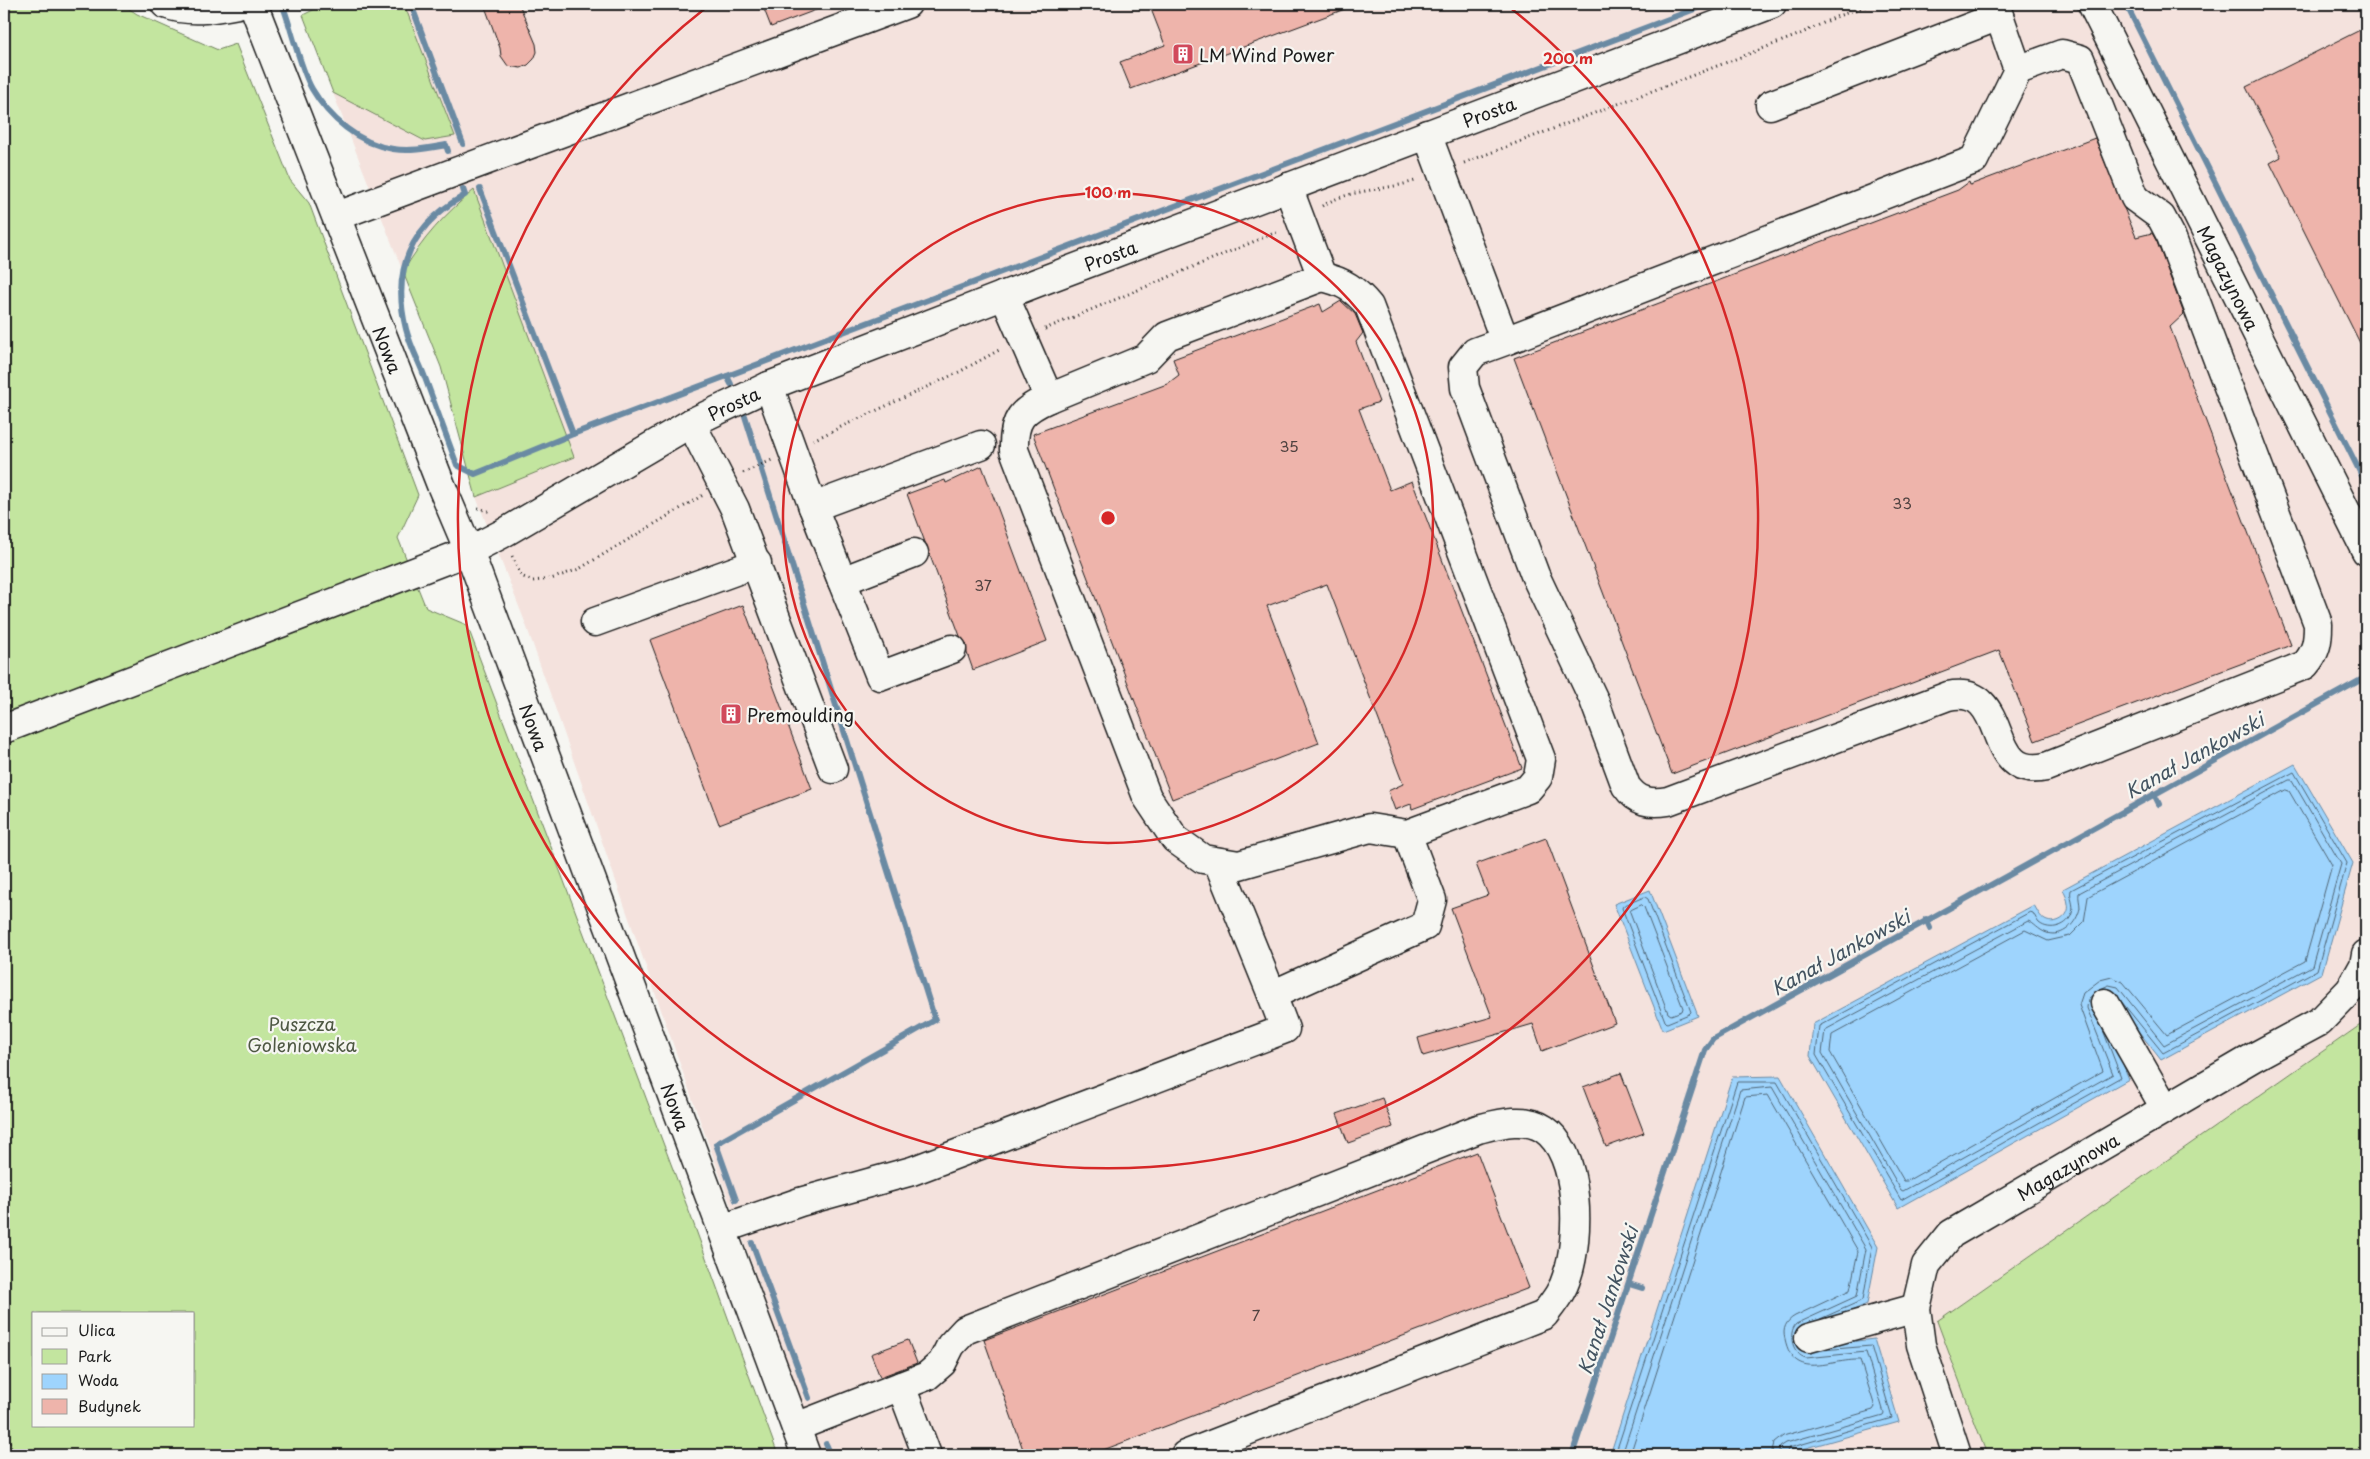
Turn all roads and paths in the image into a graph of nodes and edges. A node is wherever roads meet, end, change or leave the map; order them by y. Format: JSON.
{"nodes":[{"id":1,"x":165,"y":4,"type":"edge"},
{"id":2,"x":238,"y":4,"type":"edge"},
{"id":3,"x":253,"y":4,"type":"edge"},
{"id":4,"x":907,"y":4,"type":"edge"},
{"id":5,"x":1772,"y":4,"type":"edge"},
{"id":6,"x":1872,"y":4,"type":"edge"},
{"id":7,"x":2092,"y":4,"type":"edge"},
{"id":8,"x":1997,"y":10,"type":"edge"},
{"id":9,"x":2018,"y":70,"type":"junction"},
{"id":10,"x":1770,"y":104,"type":"dead end"},
{"id":11,"x":1427,"y":134,"type":"junction"},
{"id":12,"x":1441,"y":171,"type":"junction"},
{"id":13,"x":1288,"y":188,"type":"junction"},
{"id":14,"x":337,"y":216,"type":"junction"},
{"id":15,"x":1300,"y":220,"type":"junction"},
{"id":16,"x":1322,"y":277,"type":"junction"},
{"id":17,"x":1004,"y":295,"type":"junction"},
{"id":18,"x":1023,"y":338,"type":"junction"},
{"id":19,"x":1505,"y":341,"type":"junction"},
{"id":20,"x":769,"y":386,"type":"junction"},
{"id":21,"x":1049,"y":398,"type":"junction"},
{"id":22,"x":691,"y":423,"type":"junction"},
{"id":23,"x":981,"y":445,"type":"dead end"},
{"id":24,"x":792,"y":450,"type":"junction"},
{"id":25,"x":722,"y":484,"type":"junction"},
{"id":26,"x":813,"y":507,"type":"junction"},
{"id":27,"x":509,"y":549,"type":"dead end"},
{"id":28,"x":469,"y":551,"type":"junction"},
{"id":29,"x":2366,"y":552,"type":"edge"},
{"id":30,"x":914,"y":553,"type":"dead end"},
{"id":31,"x":757,"y":563,"type":"junction"},
{"id":32,"x":842,"y":581,"type":"junction"},
{"id":33,"x":595,"y":622,"type":"dead end"},
{"id":34,"x":952,"y":650,"type":"dead end"},
{"id":35,"x":4,"y":729,"type":"edge"},
{"id":36,"x":833,"y":769,"type":"dead end"},
{"id":37,"x":1407,"y":834,"type":"junction"},
{"id":38,"x":1218,"y":862,"type":"junction"},
{"id":39,"x":2366,"y":954,"type":"edge"},
{"id":40,"x":1272,"y":994,"type":"junction"},
{"id":41,"x":2106,"y":1003,"type":"dead end"},
{"id":42,"x":2165,"y":1108,"type":"junction"},
{"id":43,"x":722,"y":1229,"type":"junction"},
{"id":44,"x":1916,"y":1308,"type":"junction"},
{"id":45,"x":1809,"y":1338,"type":"dead end"},
{"id":46,"x":901,"y":1386,"type":"junction"},
{"id":47,"x":796,"y":1427,"type":"junction"},
{"id":48,"x":4,"y":1428,"type":"edge"},
{"id":49,"x":14,"y":1455,"type":"edge"},
{"id":50,"x":806,"y":1455,"type":"edge"},
{"id":51,"x":927,"y":1455,"type":"edge"},
{"id":52,"x":1184,"y":1455,"type":"edge"},
{"id":53,"x":1957,"y":1455,"type":"edge"}],
"edges":[{"from":1,"to":2,"type":"street"},
{"from":3,"to":14,"type":"street","name":"Nowa"},
{"from":4,"to":14,"type":"street"},
{"from":5,"to":11,"type":"street","name":"Prosta"},
{"from":6,"to":12,"type":"path"},
{"from":7,"to":29,"type":"street","name":"Magazynowa"},
{"from":8,"to":9,"type":"street"},
{"from":8,"to":10,"type":"street"},
{"from":9,"to":19,"type":"street"},
{"from":9,"to":19,"type":"street"},
{"from":11,"to":12,"type":"street"},
{"from":11,"to":13,"type":"street","name":"Prosta"},
{"from":12,"to":15,"type":"path"},
{"from":12,"to":19,"type":"street"},
{"from":13,"to":15,"type":"street"},
{"from":13,"to":17,"type":"street","name":"Prosta"},
{"from":14,"to":28,"type":"street","name":"Nowa"},
{"from":15,"to":16,"type":"street"},
{"from":15,"to":18,"type":"path"},
{"from":16,"to":21,"type":"street"},
{"from":16,"to":37,"type":"street"},
{"from":17,"to":18,"type":"street"},
{"from":17,"to":20,"type":"street","name":"Prosta"},
{"from":18,"to":21,"type":"street"},
{"from":18,"to":24,"type":"path"},
{"from":20,"to":22,"type":"street","name":"Prosta"},
{"from":20,"to":24,"type":"street"},
{"from":21,"to":38,"type":"street"},
{"from":22,"to":25,"type":"street"},
{"from":22,"to":28,"type":"street","name":"Prosta"},
{"from":23,"to":26,"type":"street"},
{"from":24,"to":25,"type":"path"},
{"from":24,"to":26,"type":"street"},
{"from":25,"to":27,"type":"path"},
{"from":25,"to":31,"type":"street"},
{"from":26,"to":32,"type":"street"},
{"from":28,"to":35,"type":"street","name":"Prosta"},
{"from":28,"to":43,"type":"street","name":"Nowa"},
{"from":30,"to":32,"type":"street"},
{"from":31,"to":33,"type":"street"},
{"from":31,"to":36,"type":"street"},
{"from":32,"to":34,"type":"street"},
{"from":37,"to":38,"type":"street"},
{"from":37,"to":40,"type":"street"},
{"from":38,"to":40,"type":"street"},
{"from":39,"to":42,"type":"street","name":"Magazynowa"},
{"from":40,"to":43,"type":"street"},
{"from":41,"to":42,"type":"street"},
{"from":42,"to":44,"type":"street","name":"Magazynowa"},
{"from":43,"to":47,"type":"street","name":"Nowa"},
{"from":44,"to":45,"type":"street"},
{"from":44,"to":53,"type":"street","name":"Magazynowa"},
{"from":46,"to":47,"type":"street"},
{"from":46,"to":51,"type":"street"},
{"from":46,"to":52,"type":"street"},
{"from":47,"to":50,"type":"street","name":"Nowa"},
{"from":48,"to":49,"type":"path"}]}
